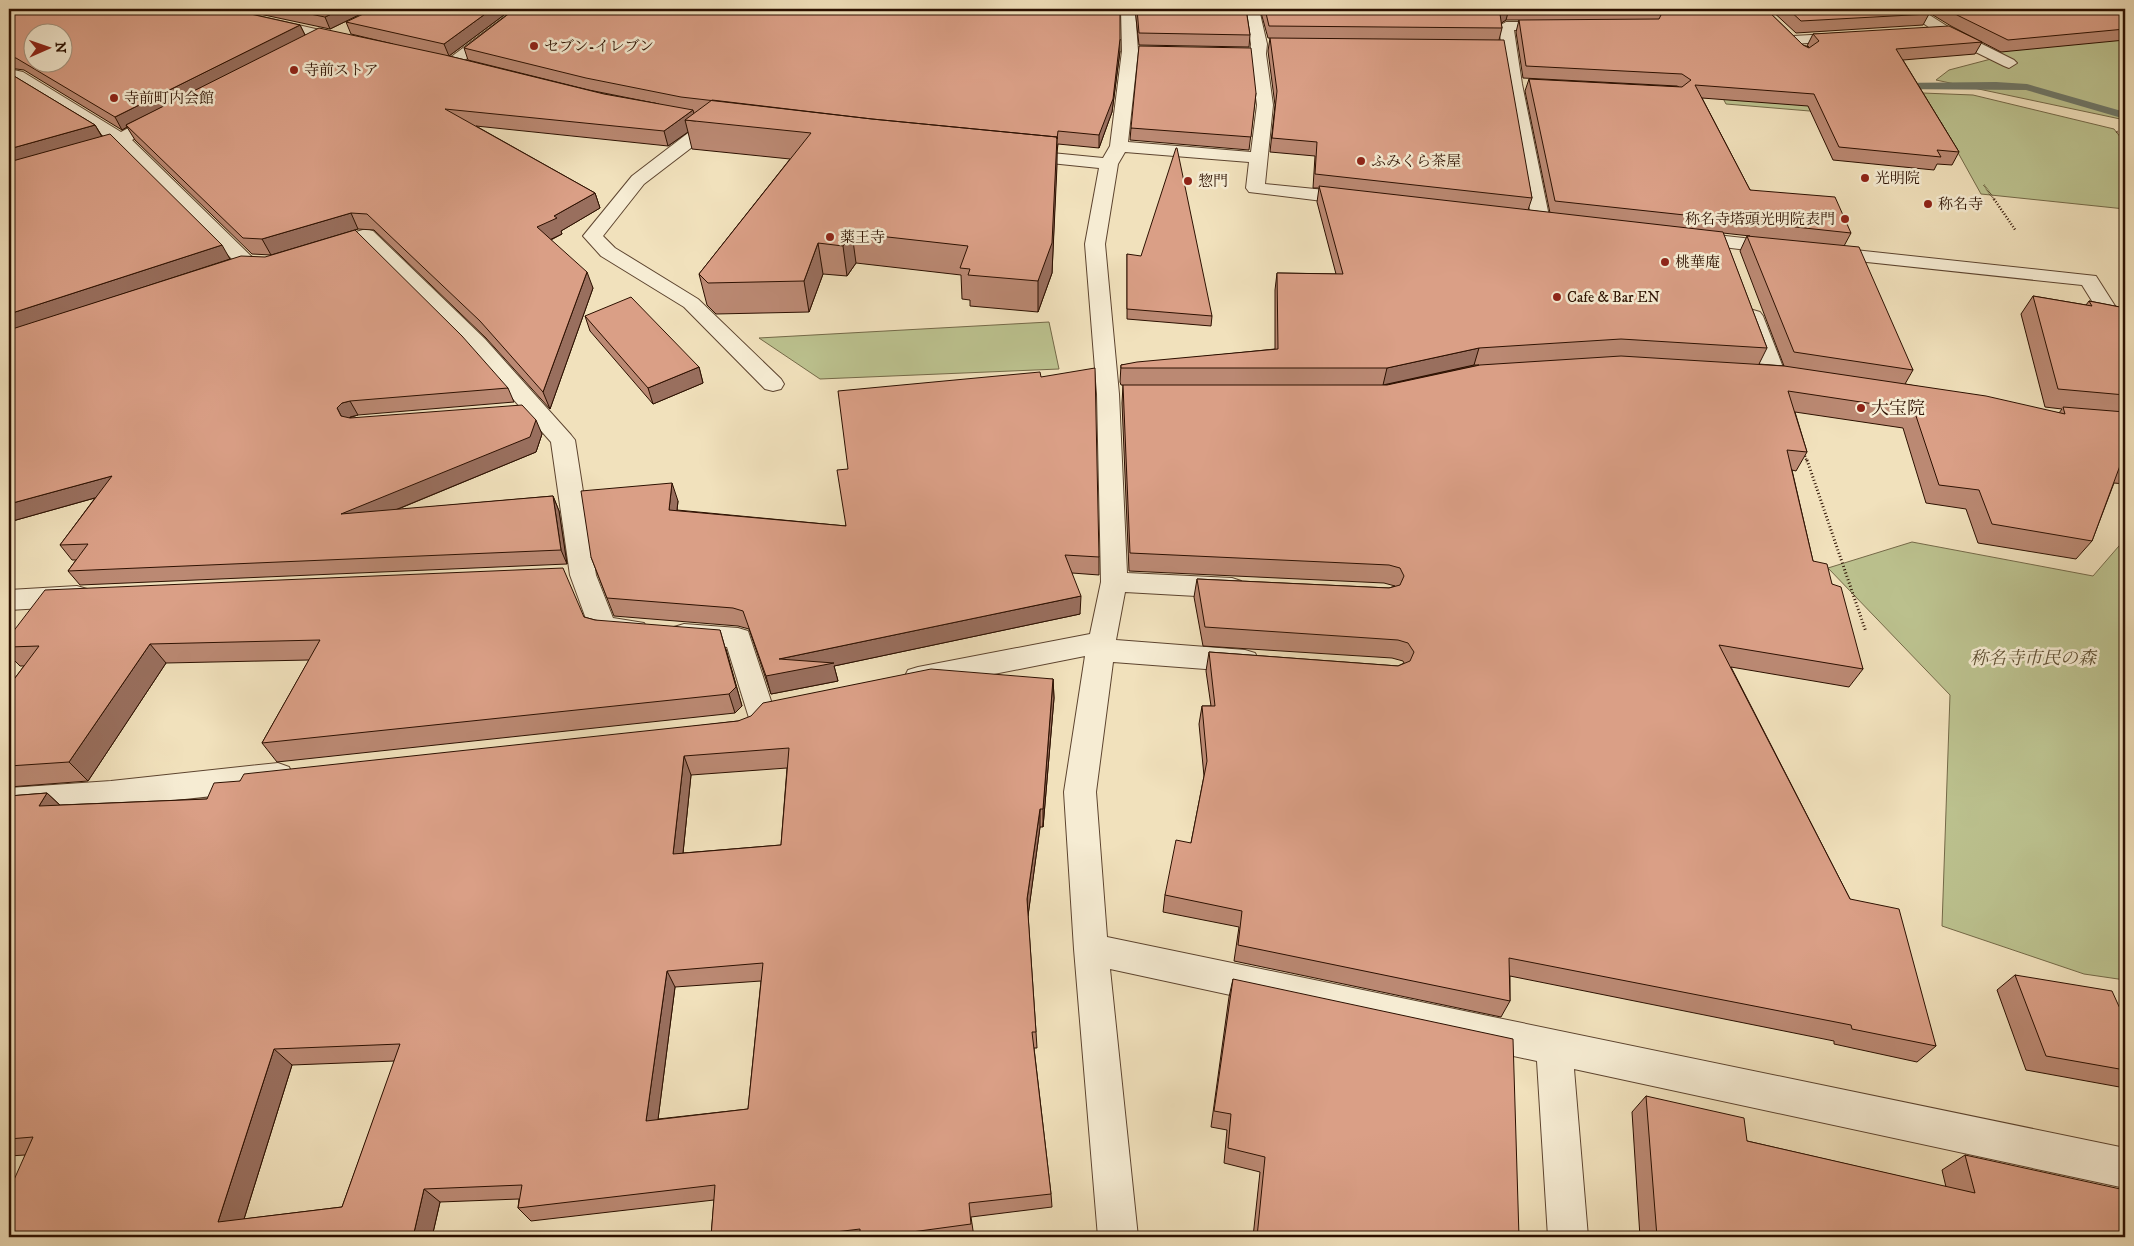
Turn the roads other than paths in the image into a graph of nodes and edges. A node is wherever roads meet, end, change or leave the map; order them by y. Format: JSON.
{"nodes":[{"id":1,"x":210,"y":9,"type":"edge"},
{"id":2,"x":524,"y":9,"type":"edge"},
{"id":3,"x":1252,"y":9,"type":"edge"},
{"id":4,"x":1910,"y":9,"type":"edge"},
{"id":5,"x":1125,"y":12,"type":"edge"},
{"id":6,"x":354,"y":25,"type":"edge"},
{"id":7,"x":1570,"y":26,"type":"edge"},
{"id":8,"x":1780,"y":28,"type":"edge"},
{"id":9,"x":1945,"y":31,"type":"junction"},
{"id":10,"x":1898,"y":34,"type":"edge"},
{"id":11,"x":327,"y":36,"type":"junction"},
{"id":12,"x":1860,"y":36,"type":"edge"},
{"id":13,"x":1793,"y":40,"type":"junction"},
{"id":14,"x":358,"y":43,"type":"edge"},
{"id":15,"x":1279,"y":44,"type":"edge"},
{"id":16,"x":298,"y":49,"type":"edge"},
{"id":17,"x":1258,"y":49,"type":"junction"},
{"id":18,"x":1130,"y":51,"type":"junction"},
{"id":19,"x":1150,"y":52,"type":"edge"},
{"id":20,"x":1238,"y":53,"type":"edge"},
{"id":21,"x":1804,"y":53,"type":"edge"},
{"id":22,"x":433,"y":59,"type":"edge"},
{"id":23,"x":452,"y":63,"type":"junction"},
{"id":24,"x":2009,"y":63,"type":"dead end"},
{"id":25,"x":470,"y":68,"type":"edge"},
{"id":26,"x":13,"y":74,"type":"edge"},
{"id":27,"x":1514,"y":84,"type":"junction"},
{"id":28,"x":1533,"y":85,"type":"edge"},
{"id":29,"x":183,"y":107,"type":"edge"},
{"id":30,"x":695,"y":117,"type":"edge"},
{"id":31,"x":121,"y":139,"type":"junction"},
{"id":32,"x":1002,"y":153,"type":"edge"},
{"id":33,"x":1114,"y":155,"type":"junction"},
{"id":34,"x":1260,"y":158,"type":"junction"},
{"id":35,"x":9,"y":171,"type":"edge"},
{"id":36,"x":1374,"y":202,"type":"edge"},
{"id":37,"x":1521,"y":219,"type":"edge"},
{"id":38,"x":1541,"y":221,"type":"junction"},
{"id":39,"x":1560,"y":223,"type":"edge"},
{"id":40,"x":1667,"y":235,"type":"edge"},
{"id":41,"x":1793,"y":249,"type":"edge"},
{"id":42,"x":1812,"y":251,"type":"edge"},
{"id":43,"x":309,"y":252,"type":"edge"},
{"id":44,"x":245,"y":264,"type":"edge"},
{"id":45,"x":1745,"y":295,"type":"edge"},
{"id":46,"x":2125,"y":319,"type":"edge"},
{"id":47,"x":1728,"y":372,"type":"edge"},
{"id":48,"x":773,"y":384,"type":"dead end"},
{"id":49,"x":536,"y":409,"type":"junction"},
{"id":50,"x":506,"y":411,"type":"edge"},
{"id":51,"x":583,"y":575,"type":"junction"},
{"id":52,"x":554,"y":576,"type":"edge"},
{"id":53,"x":1114,"y":582,"type":"junction"},
{"id":54,"x":1254,"y":589,"type":"edge"},
{"id":55,"x":98,"y":595,"type":"edge"},
{"id":56,"x":12,"y":605,"type":"edge"},
{"id":57,"x":1101,"y":646,"type":"junction"},
{"id":58,"x":1275,"y":663,"type":"edge"},
{"id":59,"x":893,"y":683,"type":"edge"},
{"id":60,"x":788,"y":704,"type":"edge"},
{"id":61,"x":759,"y":710,"type":"junction"},
{"id":62,"x":734,"y":727,"type":"edge"},
{"id":63,"x":309,"y":772,"type":"edge"},
{"id":64,"x":9,"y":801,"type":"edge"},
{"id":65,"x":1091,"y":949,"type":"junction"},
{"id":66,"x":1554,"y":1046,"type":"junction"},
{"id":67,"x":2125,"y":1168,"type":"edge"},
{"id":68,"x":1118,"y":1237,"type":"edge"},
{"id":69,"x":1568,"y":1237,"type":"edge"}],
"edges":[{"from":1,"to":11,"type":"street"},
{"from":2,"to":23,"type":"street"},
{"from":3,"to":17,"type":"street"},
{"from":4,"to":9,"type":"street"},
{"from":5,"to":18,"type":"street"},
{"from":6,"to":11,"type":"street"},
{"from":7,"to":27,"type":"street"},
{"from":8,"to":13,"type":"street"},
{"from":9,"to":10,"type":"street"},
{"from":9,"to":24,"type":"street"},
{"from":11,"to":14,"type":"street"},
{"from":11,"to":16,"type":"street"},
{"from":12,"to":13,"type":"street"},
{"from":13,"to":21,"type":"street"},
{"from":15,"to":17,"type":"street"},
{"from":17,"to":20,"type":"street"},
{"from":17,"to":34,"type":"street"},
{"from":18,"to":19,"type":"street"},
{"from":18,"to":33,"type":"street"},
{"from":22,"to":23,"type":"street"},
{"from":23,"to":25,"type":"street"},
{"from":26,"to":31,"type":"street"},
{"from":27,"to":28,"type":"street"},
{"from":27,"to":38,"type":"street"},
{"from":29,"to":31,"type":"street"},
{"from":30,"to":48,"type":"street"},
{"from":31,"to":35,"type":"street"},
{"from":31,"to":44,"type":"street"},
{"from":32,"to":33,"type":"street"},
{"from":33,"to":34,"type":"street"},
{"from":33,"to":53,"type":"street"},
{"from":34,"to":36,"type":"street"},
{"from":37,"to":38,"type":"street"},
{"from":38,"to":39,"type":"street"},
{"from":40,"to":41,"type":"street"},
{"from":42,"to":46,"type":"street"},
{"from":43,"to":49,"type":"street"},
{"from":45,"to":47,"type":"street"},
{"from":49,"to":50,"type":"street"},
{"from":49,"to":51,"type":"street"},
{"from":51,"to":52,"type":"street"},
{"from":51,"to":61,"type":"street"},
{"from":53,"to":54,"type":"street"},
{"from":53,"to":57,"type":"street"},
{"from":55,"to":56,"type":"street"},
{"from":57,"to":58,"type":"street"},
{"from":57,"to":59,"type":"street"},
{"from":57,"to":65,"type":"street"},
{"from":60,"to":61,"type":"street"},
{"from":61,"to":62,"type":"street"},
{"from":63,"to":64,"type":"street"},
{"from":65,"to":66,"type":"street"},
{"from":65,"to":68,"type":"street"},
{"from":66,"to":67,"type":"street"},
{"from":66,"to":69,"type":"street"}]}
